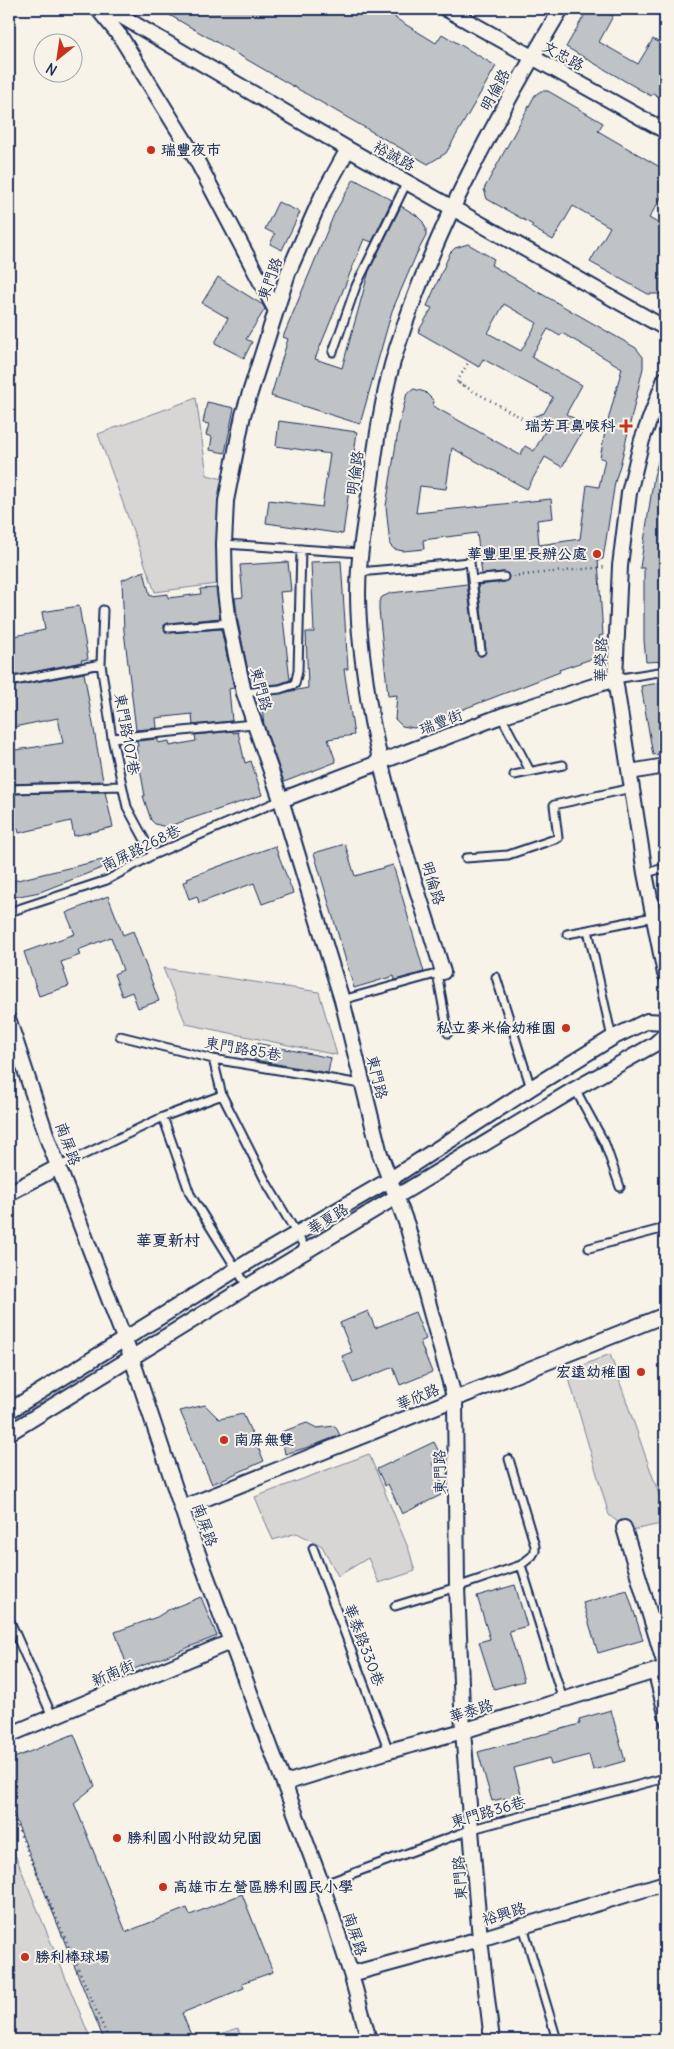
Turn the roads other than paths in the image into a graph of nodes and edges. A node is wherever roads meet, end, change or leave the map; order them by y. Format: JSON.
{"nodes":[{"id":1,"x":98,"y":9,"type":"edge"},
{"id":2,"x":110,"y":9,"type":"edge"},
{"id":3,"x":446,"y":9,"type":"edge"},
{"id":4,"x":561,"y":9,"type":"edge"},
{"id":5,"x":532,"y":57,"type":"junction"},
{"id":6,"x":665,"y":130,"type":"edge"},
{"id":7,"x":348,"y":149,"type":"junction"},
{"id":8,"x":407,"y":182,"type":"junction"},
{"id":9,"x":452,"y":207,"type":"junction"},
{"id":10,"x":276,"y":311,"type":"junction"},
{"id":11,"x":665,"y":328,"type":"edge"},
{"id":12,"x":333,"y":352,"type":"dead end"},
{"id":13,"x":665,"y":379,"type":"edge"},
{"id":14,"x":224,"y":544,"type":"junction"},
{"id":15,"x":302,"y":549,"type":"junction"},
{"id":16,"x":360,"y":552,"type":"junction"},
{"id":17,"x":359,"y":572,"type":"junction"},
{"id":18,"x":504,"y":577,"type":"road end"},
{"id":19,"x":472,"y":580,"type":"junction"},
{"id":20,"x":103,"y":610,"type":"dead end"},
{"id":21,"x":229,"y":623,"type":"junction"},
{"id":22,"x":169,"y":628,"type":"dead end"},
{"id":23,"x":481,"y":652,"type":"dead end"},
{"id":24,"x":102,"y":664,"type":"junction"},
{"id":25,"x":665,"y":671,"type":"edge"},
{"id":26,"x":614,"y":679,"type":"junction"},
{"id":27,"x":9,"y":682,"type":"edge"},
{"id":28,"x":244,"y":693,"type":"junction"},
{"id":29,"x":501,"y":716,"type":"junction"},
{"id":30,"x":253,"y":724,"type":"junction"},
{"id":31,"x":112,"y":738,"type":"junction"},
{"id":32,"x":380,"y":764,"type":"junction"},
{"id":33,"x":563,"y":765,"type":"dead end"},
{"id":34,"x":665,"y":766,"type":"edge"},
{"id":35,"x":530,"y":771,"type":"junction"},
{"id":36,"x":630,"y":772,"type":"junction"},
{"id":37,"x":514,"y":775,"type":"dead end"},
{"id":38,"x":122,"y":786,"type":"junction"},
{"id":39,"x":632,"y":788,"type":"junction"},
{"id":40,"x":9,"y":789,"type":"edge"},
{"id":41,"x":281,"y":800,"type":"junction"},
{"id":42,"x":153,"y":855,"type":"junction"},
{"id":43,"x":466,"y":858,"type":"dead end"},
{"id":44,"x":665,"y":868,"type":"edge"},
{"id":45,"x":645,"y":873,"type":"junction"},
{"id":46,"x":9,"y":912,"type":"edge"},
{"id":47,"x":653,"y":917,"type":"junction"},
{"id":48,"x":588,"y":930,"type":"junction"},
{"id":49,"x":567,"y":934,"type":"dead end"},
{"id":50,"x":440,"y":972,"type":"junction"},
{"id":51,"x":665,"y":974,"type":"edge"},
{"id":52,"x":496,"y":977,"type":"dead end"},
{"id":53,"x":342,"y":1000,"type":"junction"},
{"id":54,"x":9,"y":1021,"type":"edge"},
{"id":55,"x":665,"y":1022,"type":"edge"},
{"id":56,"x":448,"y":1033,"type":"dead end"},
{"id":57,"x":665,"y":1035,"type":"edge"},
{"id":58,"x":120,"y":1036,"type":"dead end"},
{"id":59,"x":612,"y":1038,"type":"junction"},
{"id":60,"x":213,"y":1059,"type":"junction"},
{"id":61,"x":361,"y":1084,"type":"junction"},
{"id":62,"x":531,"y":1088,"type":"junction"},
{"id":63,"x":575,"y":1088,"type":"junction"},
{"id":64,"x":222,"y":1095,"type":"junction"},
{"id":65,"x":162,"y":1117,"type":"junction"},
{"id":66,"x":58,"y":1167,"type":"junction"},
{"id":67,"x":388,"y":1180,"type":"junction"},
{"id":68,"x":620,"y":1187,"type":"dead end"},
{"id":69,"x":9,"y":1193,"type":"edge"},
{"id":70,"x":396,"y":1197,"type":"junction"},
{"id":71,"x":665,"y":1228,"type":"edge"},
{"id":72,"x":298,"y":1233,"type":"junction"},
{"id":73,"x":589,"y":1248,"type":"dead end"},
{"id":74,"x":308,"y":1251,"type":"junction"},
{"id":75,"x":237,"y":1270,"type":"junction"},
{"id":76,"x":248,"y":1286,"type":"junction"},
{"id":77,"x":665,"y":1315,"type":"edge"},
{"id":78,"x":124,"y":1340,"type":"junction"},
{"id":79,"x":132,"y":1359,"type":"junction"},
{"id":80,"x":455,"y":1400,"type":"junction"},
{"id":81,"x":9,"y":1411,"type":"edge"},
{"id":82,"x":9,"y":1433,"type":"edge"},
{"id":83,"x":509,"y":1459,"type":"dead end"},
{"id":84,"x":182,"y":1508,"type":"junction"},
{"id":85,"x":624,"y":1528,"type":"dead end"},
{"id":86,"x":313,"y":1548,"type":"dead end"},
{"id":87,"x":521,"y":1565,"type":"junction"},
{"id":88,"x":457,"y":1587,"type":"junction"},
{"id":89,"x":395,"y":1606,"type":"dead end"},
{"id":90,"x":9,"y":1619,"type":"edge"},
{"id":91,"x":230,"y":1642,"type":"junction"},
{"id":92,"x":661,"y":1669,"type":"edge"},
{"id":93,"x":563,"y":1700,"type":"junction"},
{"id":94,"x":52,"y":1716,"type":"junction"},
{"id":95,"x":665,"y":1724,"type":"edge"},
{"id":96,"x":463,"y":1731,"type":"junction"},
{"id":97,"x":9,"y":1735,"type":"edge"},
{"id":98,"x":388,"y":1751,"type":"junction"},
{"id":99,"x":665,"y":1778,"type":"edge"},
{"id":100,"x":285,"y":1783,"type":"junction"},
{"id":101,"x":472,"y":1829,"type":"junction"},
{"id":102,"x":665,"y":1883,"type":"edge"},
{"id":103,"x":322,"y":1885,"type":"junction"},
{"id":104,"x":523,"y":1926,"type":"junction"},
{"id":105,"x":480,"y":1938,"type":"junction"},
{"id":106,"x":351,"y":1974,"type":"junction"},
{"id":107,"x":369,"y":2040,"type":"edge"},
{"id":108,"x":492,"y":2040,"type":"edge"},
{"id":109,"x":557,"y":2040,"type":"edge"}],
"edges":[{"from":1,"to":10,"type":"street"},
{"from":2,"to":7,"type":"street","name":"裕誠路"},
{"from":3,"to":5,"type":"street","name":"文忠路"},
{"from":4,"to":5,"type":"street","name":"明倫路"},
{"from":5,"to":6,"type":"street","name":"文忠路"},
{"from":5,"to":9,"type":"street","name":"明倫路"},
{"from":7,"to":8,"type":"street","name":"裕誠路"},
{"from":7,"to":10,"type":"street","name":"東門路"},
{"from":8,"to":9,"type":"street","name":"裕誠路"},
{"from":8,"to":12,"type":"lane"},
{"from":9,"to":11,"type":"street","name":"裕誠路"},
{"from":9,"to":16,"type":"street","name":"明倫路"},
{"from":10,"to":14,"type":"street","name":"東門路"},
{"from":13,"to":26,"type":"street","name":"華榮路"},
{"from":14,"to":15,"type":"lane"},
{"from":14,"to":21,"type":"street","name":"東門路"},
{"from":15,"to":16,"type":"lane"},
{"from":15,"to":28,"type":"lane"},
{"from":16,"to":17,"type":"street","name":"明倫路"},
{"from":17,"to":19,"type":"lane"},
{"from":17,"to":32,"type":"street","name":"明倫路"},
{"from":18,"to":19,"type":"lane"},
{"from":19,"to":23,"type":"lane"},
{"from":20,"to":24,"type":"lane","name":"東門路107巷"},
{"from":21,"to":22,"type":"lane"},
{"from":21,"to":28,"type":"street","name":"東門路"},
{"from":24,"to":27,"type":"lane"},
{"from":24,"to":31,"type":"lane","name":"東門路107巷"},
{"from":25,"to":26,"type":"lane"},
{"from":26,"to":29,"type":"street","name":"瑞豐街"},
{"from":26,"to":36,"type":"street","name":"華榮路"},
{"from":28,"to":30,"type":"street","name":"東門路"},
{"from":29,"to":32,"type":"street","name":"瑞豐街"},
{"from":29,"to":35,"type":"lane"},
{"from":30,"to":31,"type":"lane"},
{"from":30,"to":41,"type":"street","name":"東門路"},
{"from":31,"to":38,"type":"lane","name":"東門路107巷"},
{"from":32,"to":41,"type":"street","name":"瑞豐街"},
{"from":32,"to":50,"type":"street","name":"明倫路"},
{"from":33,"to":35,"type":"lane"},
{"from":34,"to":36,"type":"street"},
{"from":35,"to":37,"type":"lane"},
{"from":36,"to":39,"type":"street","name":"華榮路"},
{"from":38,"to":40,"type":"lane"},
{"from":38,"to":42,"type":"lane","name":"東門路107巷"},
{"from":39,"to":43,"type":"lane"},
{"from":39,"to":45,"type":"street","name":"華榮路"},
{"from":41,"to":42,"type":"lane","name":"南屏路268巷"},
{"from":41,"to":53,"type":"street","name":"東門路"},
{"from":42,"to":46,"type":"lane","name":"南屏路268巷"},
{"from":44,"to":45,"type":"lane"},
{"from":45,"to":47,"type":"street","name":"華榮路"},
{"from":47,"to":48,"type":"lane"},
{"from":47,"to":51,"type":"street","name":"華榮路"},
{"from":48,"to":49,"type":"lane"},
{"from":48,"to":59,"type":"lane"},
{"from":50,"to":53,"type":"lane"},
{"from":50,"to":56,"type":"lane"},
{"from":52,"to":62,"type":"lane"},
{"from":53,"to":61,"type":"street","name":"東門路"},
{"from":54,"to":66,"type":"street","name":"南屏路"},
{"from":55,"to":59,"type":"street","name":"華夏路"},
{"from":57,"to":63,"type":"street","name":"華夏路"},
{"from":58,"to":60,"type":"lane","name":"東門路85巷"},
{"from":59,"to":62,"type":"street","name":"華夏路"},
{"from":60,"to":61,"type":"lane","name":"東門路85巷"},
{"from":60,"to":64,"type":"lane"},
{"from":61,"to":67,"type":"street","name":"東門路"},
{"from":62,"to":67,"type":"street","name":"華夏路"},
{"from":63,"to":68,"type":"lane"},
{"from":63,"to":70,"type":"street","name":"華夏路"},
{"from":64,"to":65,"type":"lane"},
{"from":64,"to":72,"type":"lane"},
{"from":65,"to":66,"type":"lane"},
{"from":65,"to":75,"type":"lane"},
{"from":66,"to":69,"type":"street"},
{"from":66,"to":78,"type":"street","name":"南屏路"},
{"from":67,"to":70,"type":"street","name":"東門路"},
{"from":67,"to":72,"type":"street","name":"華夏路"},
{"from":70,"to":74,"type":"street","name":"華夏路"},
{"from":70,"to":80,"type":"street","name":"東門路"},
{"from":71,"to":73,"type":"lane"},
{"from":72,"to":74,"type":"lane"},
{"from":72,"to":75,"type":"street","name":"華夏路"},
{"from":74,"to":76,"type":"street","name":"華夏路"},
{"from":75,"to":76,"type":"lane"},
{"from":75,"to":78,"type":"street","name":"華夏路"},
{"from":76,"to":79,"type":"street","name":"華夏路"},
{"from":77,"to":80,"type":"street","name":"華欣路"},
{"from":78,"to":79,"type":"street","name":"南屏路"},
{"from":78,"to":81,"type":"street","name":"華夏路"},
{"from":79,"to":82,"type":"street","name":"華夏路"},
{"from":79,"to":84,"type":"street","name":"南屏路"},
{"from":80,"to":84,"type":"street","name":"華欣路"},
{"from":80,"to":88,"type":"street","name":"東門路"},
{"from":83,"to":87,"type":"lane"},
{"from":84,"to":91,"type":"street","name":"南屏路"},
{"from":85,"to":92,"type":"street"},
{"from":86,"to":98,"type":"lane","name":"華泰路330巷"},
{"from":87,"to":88,"type":"lane"},
{"from":87,"to":93,"type":"lane"},
{"from":88,"to":89,"type":"lane"},
{"from":88,"to":96,"type":"street","name":"東門路"},
{"from":90,"to":94,"type":"lane"},
{"from":91,"to":94,"type":"street","name":"新南街"},
{"from":91,"to":100,"type":"street","name":"南屏路"},
{"from":92,"to":93,"type":"street","name":"華泰路"},
{"from":92,"to":95,"type":"lane"},
{"from":93,"to":96,"type":"street","name":"華泰路"},
{"from":94,"to":97,"type":"street","name":"新南街"},
{"from":96,"to":98,"type":"street","name":"華泰路"},
{"from":96,"to":101,"type":"street","name":"東門路"},
{"from":98,"to":100,"type":"street","name":"華泰路"},
{"from":99,"to":101,"type":"lane","name":"東門路36巷"},
{"from":100,"to":103,"type":"street","name":"南屏路"},
{"from":101,"to":103,"type":"lane","name":"東門路36巷"},
{"from":101,"to":105,"type":"street","name":"東門路"},
{"from":102,"to":104,"type":"street","name":"裕興路"},
{"from":103,"to":106,"type":"street","name":"南屏路"},
{"from":104,"to":105,"type":"street","name":"裕興路"},
{"from":104,"to":109,"type":"lane"},
{"from":105,"to":106,"type":"street","name":"裕興路"},
{"from":105,"to":108,"type":"street","name":"東門路"},
{"from":106,"to":107,"type":"street","name":"南屏路"}]}
